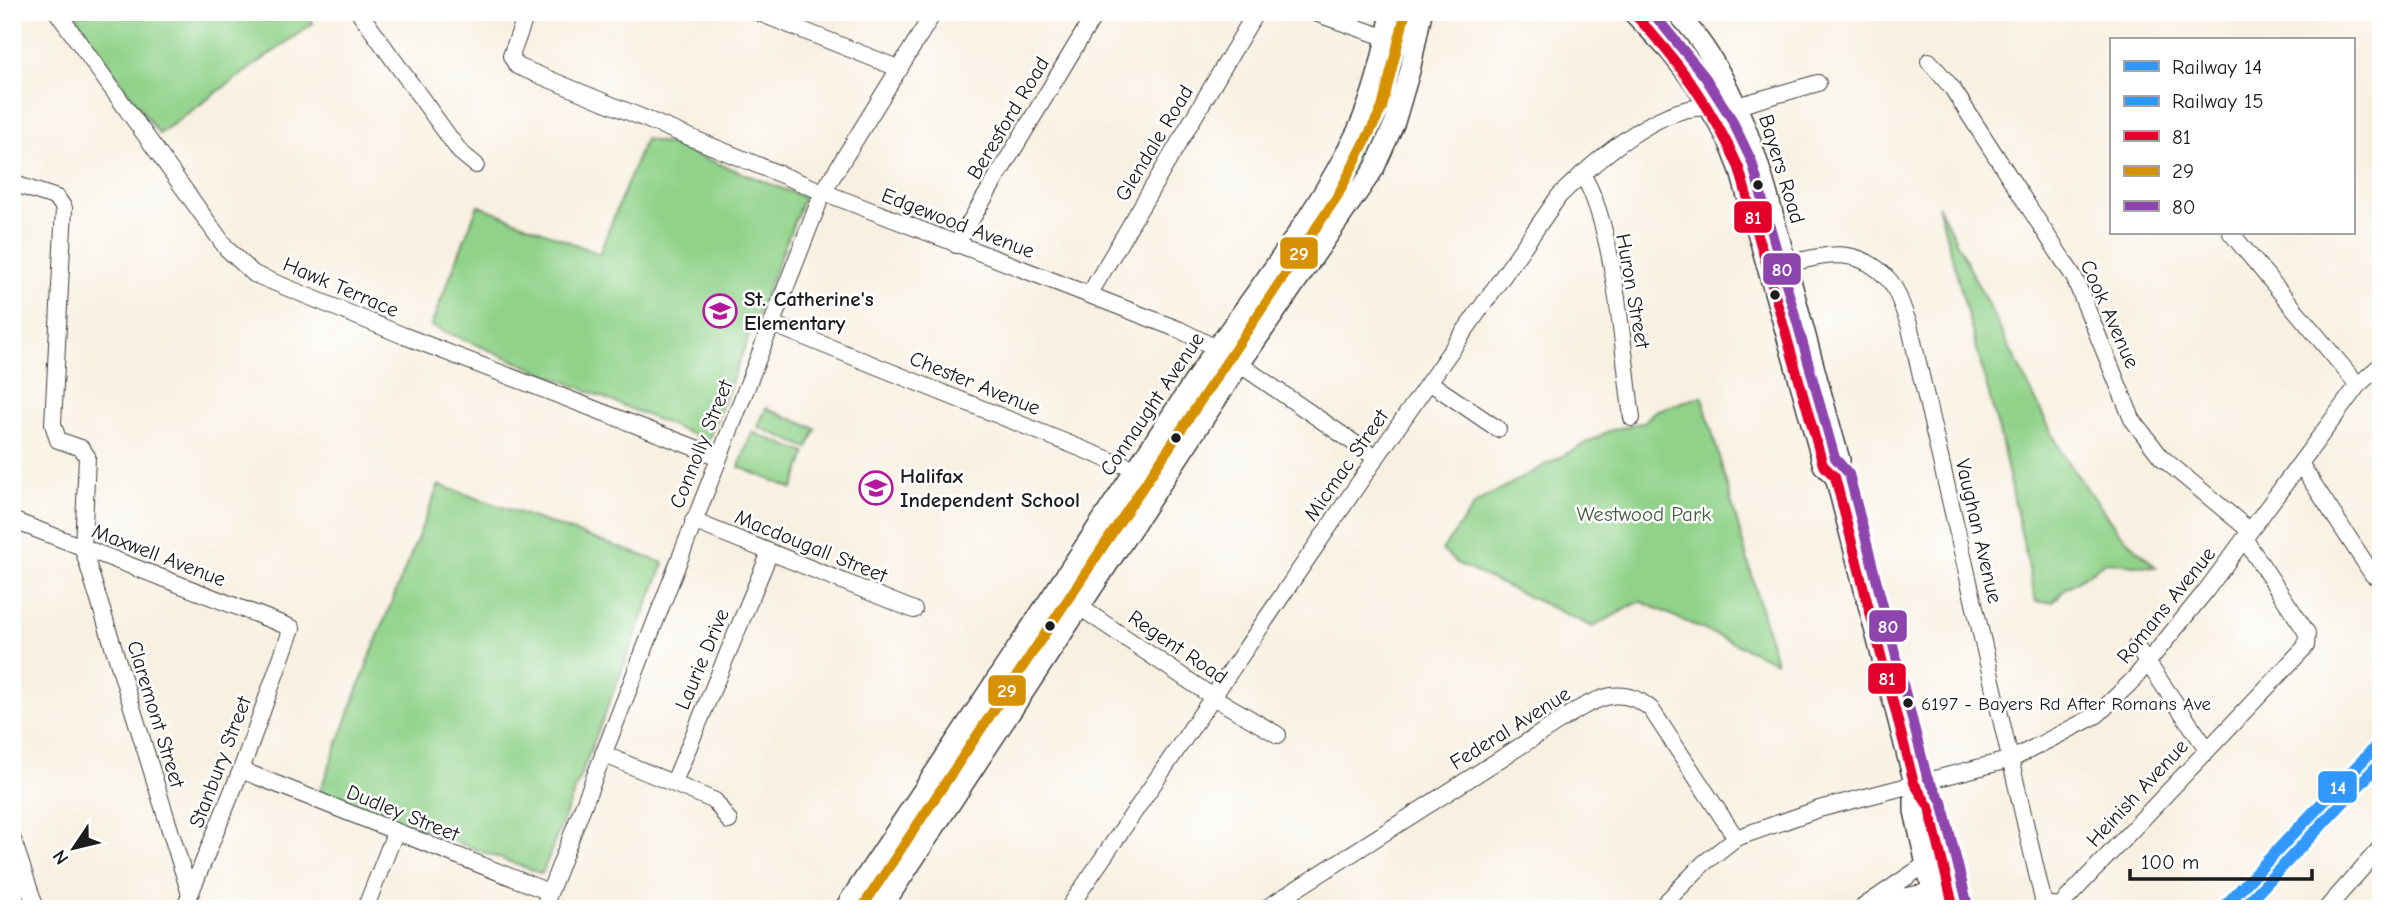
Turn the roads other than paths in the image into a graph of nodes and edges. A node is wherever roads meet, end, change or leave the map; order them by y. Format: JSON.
{"nodes":[{"id":1,"x":57,"y":12,"type":"edge"},
{"id":2,"x":359,"y":12,"type":"edge"},
{"id":3,"x":527,"y":12,"type":"edge"},
{"id":4,"x":757,"y":12,"type":"edge"},
{"id":5,"x":934,"y":12,"type":"edge"},
{"id":6,"x":1096,"y":12,"type":"edge"},
{"id":7,"x":1256,"y":12,"type":"edge"},
{"id":8,"x":1312,"y":12,"type":"edge"},
{"id":9,"x":1391,"y":12,"type":"edge"},
{"id":10,"x":1422,"y":12,"type":"edge"},
{"id":11,"x":1632,"y":12,"type":"edge"},
{"id":12,"x":1676,"y":12,"type":"edge"},
{"id":13,"x":1693,"y":30,"type":"junction"},
{"id":14,"x":1387,"y":38,"type":"junction"},
{"id":15,"x":1416,"y":48,"type":"junction"},
{"id":16,"x":1929,"y":61,"type":"dead end"},
{"id":17,"x":900,"y":69,"type":"junction"},
{"id":18,"x":1818,"y":83,"type":"dead end"},
{"id":19,"x":1695,"y":84,"type":"junction"},
{"id":20,"x":1737,"y":106,"type":"junction"},
{"id":21,"x":1710,"y":108,"type":"junction"},
{"id":22,"x":476,"y":165,"type":"dead end"},
{"id":23,"x":1582,"y":174,"type":"junction"},
{"id":24,"x":12,"y":183,"type":"edge"},
{"id":25,"x":823,"y":192,"type":"junction"},
{"id":26,"x":2232,"y":234,"type":"edge"},
{"id":27,"x":956,"y":245,"type":"junction"},
{"id":28,"x":1786,"y":264,"type":"junction"},
{"id":29,"x":1089,"y":295,"type":"junction"},
{"id":30,"x":772,"y":324,"type":"junction"},
{"id":31,"x":1216,"y":348,"type":"junction"},
{"id":32,"x":1240,"y":364,"type":"junction"},
{"id":33,"x":2381,"y":365,"type":"edge"},
{"id":34,"x":1429,"y":383,"type":"junction"},
{"id":35,"x":2358,"y":385,"type":"junction"},
{"id":36,"x":1632,"y":418,"type":"dead end"},
{"id":37,"x":1498,"y":429,"type":"dead end"},
{"id":38,"x":719,"y":457,"type":"junction"},
{"id":39,"x":1376,"y":458,"type":"junction"},
{"id":40,"x":2301,"y":465,"type":"junction"},
{"id":41,"x":1137,"y":468,"type":"junction"},
{"id":42,"x":1835,"y":477,"type":"junction"},
{"id":43,"x":1163,"y":482,"type":"junction"},
{"id":44,"x":12,"y":520,"type":"edge"},
{"id":45,"x":693,"y":521,"type":"junction"},
{"id":46,"x":2247,"y":535,"type":"junction"},
{"id":47,"x":83,"y":549,"type":"junction"},
{"id":48,"x":770,"y":552,"type":"junction"},
{"id":49,"x":2377,"y":572,"type":"edge"},
{"id":50,"x":1056,"y":591,"type":"junction"},
{"id":51,"x":1080,"y":605,"type":"junction"},
{"id":52,"x":914,"y":610,"type":"dead end"},
{"id":53,"x":292,"y":628,"type":"joint"},
{"id":54,"x":2307,"y":633,"type":"joint"},
{"id":55,"x":2136,"y":646,"type":"dead end"},
{"id":56,"x":2147,"y":660,"type":"junction"},
{"id":57,"x":1213,"y":696,"type":"junction"},
{"id":58,"x":1278,"y":735,"type":"dead end"},
{"id":59,"x":2207,"y":749,"type":"junction"},
{"id":60,"x":603,"y":754,"type":"junction"},
{"id":61,"x":2012,"y":759,"type":"junction"},
{"id":62,"x":241,"y":770,"type":"junction"},
{"id":63,"x":674,"y":782,"type":"junction"},
{"id":64,"x":1914,"y":783,"type":"junction"},
{"id":65,"x":729,"y":821,"type":"dead end"},
{"id":66,"x":901,"y":822,"type":"junction"},
{"id":67,"x":395,"y":833,"type":"junction"},
{"id":68,"x":12,"y":837,"type":"edge"},
{"id":69,"x":1736,"y":838,"type":"junction"},
{"id":70,"x":926,"y":839,"type":"junction"},
{"id":71,"x":2381,"y":847,"type":"edge"},
{"id":72,"x":1926,"y":864,"type":"junction"},
{"id":73,"x":189,"y":891,"type":"junction"},
{"id":74,"x":549,"y":892,"type":"junction"},
{"id":75,"x":1934,"y":900,"type":"edge"},
{"id":76,"x":2044,"y":904,"type":"joint"},
{"id":77,"x":1866,"y":906,"type":"edge"},
{"id":78,"x":36,"y":909,"type":"edge"},
{"id":79,"x":184,"y":909,"type":"edge"},
{"id":80,"x":365,"y":909,"type":"edge"},
{"id":81,"x":543,"y":909,"type":"edge"},
{"id":82,"x":844,"y":909,"type":"edge"},
{"id":83,"x":880,"y":909,"type":"edge"},
{"id":84,"x":1068,"y":909,"type":"edge"},
{"id":85,"x":1265,"y":909,"type":"edge"},
{"id":86,"x":1660,"y":909,"type":"edge"},
{"id":87,"x":1954,"y":909,"type":"edge"},
{"id":88,"x":2326,"y":909,"type":"edge"}],
"edges":[{"from":1,"to":38,"type":"street","name":"Hawk Terrace"},
{"from":2,"to":22,"type":"street"},
{"from":3,"to":25,"type":"street","name":"Edgewood Avenue"},
{"from":4,"to":17,"type":"street"},
{"from":5,"to":17,"type":"street","name":"Connolly Street"},
{"from":6,"to":27,"type":"street","name":"Beresford Road"},
{"from":7,"to":29,"type":"street","name":"Glendale Road"},
{"from":8,"to":14,"type":"street"},
{"from":9,"to":14,"type":"main road","name":"Connaught Avenue"},
{"from":10,"to":15,"type":"main road"},
{"from":11,"to":19,"type":"main road","name":"Bayers Road"},
{"from":12,"to":13,"type":"main road","name":"Bayers Road"},
{"from":13,"to":19,"type":"main road"},
{"from":13,"to":20,"type":"main road","name":"Bayers Road"},
{"from":14,"to":15,"type":"street"},
{"from":14,"to":31,"type":"main road","name":"Connaught Avenue"},
{"from":15,"to":32,"type":"main road"},
{"from":16,"to":46,"type":"street","name":"Cook Avenue"},
{"from":17,"to":25,"type":"street","name":"Connolly Street"},
{"from":18,"to":20,"type":"street"},
{"from":19,"to":21,"type":"main road","name":"Bayers Road"},
{"from":20,"to":28,"type":"main road","name":"Bayers Road"},
{"from":21,"to":23,"type":"street","name":"Micmac Street"},
{"from":21,"to":42,"type":"main road","name":"Bayers Road"},
{"from":23,"to":34,"type":"street","name":"Micmac Street"},
{"from":23,"to":36,"type":"street","name":"Huron Street"},
{"from":24,"to":47,"type":"street","name":"Claremont Street"},
{"from":25,"to":27,"type":"street","name":"Edgewood Avenue"},
{"from":25,"to":30,"type":"street","name":"Connolly Street"},
{"from":26,"to":35,"type":"street"},
{"from":27,"to":29,"type":"street","name":"Edgewood Avenue"},
{"from":28,"to":42,"type":"main road","name":"Bayers Road"},
{"from":28,"to":61,"type":"street","name":"Vaughan Avenue"},
{"from":29,"to":31,"type":"street","name":"Edgewood Avenue"},
{"from":30,"to":38,"type":"street","name":"Connolly Street"},
{"from":30,"to":41,"type":"street","name":"Chester Avenue"},
{"from":31,"to":32,"type":"street","name":"Edgewood Avenue"},
{"from":31,"to":41,"type":"main road","name":"Connaught Avenue"},
{"from":32,"to":39,"type":"street","name":"Edgewood Avenue"},
{"from":32,"to":43,"type":"main road"},
{"from":33,"to":35,"type":"street","name":"Romans Avenue"},
{"from":34,"to":37,"type":"street"},
{"from":34,"to":39,"type":"street","name":"Micmac Street"},
{"from":35,"to":40,"type":"street","name":"Romans Avenue"},
{"from":38,"to":45,"type":"street","name":"Connolly Street"},
{"from":39,"to":57,"type":"street","name":"Micmac Street"},
{"from":40,"to":46,"type":"street","name":"Romans Avenue"},
{"from":40,"to":49,"type":"street"},
{"from":41,"to":43,"type":"street","name":"Chester Avenue"},
{"from":41,"to":50,"type":"main road","name":"Connaught Avenue"},
{"from":42,"to":64,"type":"main road","name":"Bayers Road"},
{"from":43,"to":51,"type":"main road"},
{"from":44,"to":47,"type":"street","name":"Maxwell Avenue"},
{"from":45,"to":48,"type":"street","name":"Macdougall Street"},
{"from":45,"to":60,"type":"street","name":"Connolly Street"},
{"from":46,"to":54,"type":"street","name":"Cook Avenue"},
{"from":46,"to":56,"type":"street","name":"Romans Avenue"},
{"from":47,"to":53,"type":"street","name":"Maxwell Avenue"},
{"from":47,"to":73,"type":"street","name":"Claremont Street"},
{"from":48,"to":52,"type":"street","name":"Macdougall Street"},
{"from":48,"to":63,"type":"street","name":"Laurie Drive"},
{"from":50,"to":51,"type":"street","name":"Regent Road"},
{"from":50,"to":66,"type":"main road","name":"Connaught Avenue"},
{"from":51,"to":57,"type":"street","name":"Regent Road"},
{"from":51,"to":70,"type":"main road"},
{"from":53,"to":62,"type":"street","name":"Stanbury Street"},
{"from":54,"to":59,"type":"street","name":"Heinish Avenue"},
{"from":55,"to":56,"type":"street"},
{"from":56,"to":59,"type":"street"},
{"from":56,"to":61,"type":"street","name":"Romans Avenue"},
{"from":57,"to":58,"type":"street","name":"Regent Road"},
{"from":57,"to":84,"type":"street","name":"Micmac Street"},
{"from":59,"to":76,"type":"street","name":"Heinish Avenue"},
{"from":60,"to":63,"type":"street"},
{"from":60,"to":74,"type":"street","name":"Connolly Street"},
{"from":61,"to":64,"type":"street","name":"Romans Avenue"},
{"from":61,"to":76,"type":"street","name":"Vaughan Avenue"},
{"from":62,"to":67,"type":"street","name":"Dudley Street"},
{"from":62,"to":73,"type":"street","name":"Stanbury Street"},
{"from":63,"to":65,"type":"street"},
{"from":64,"to":69,"type":"street","name":"Romans Avenue"},
{"from":64,"to":72,"type":"main road","name":"Bayers Road"},
{"from":64,"to":87,"type":"main road","name":"Bayers Road"},
{"from":66,"to":70,"type":"main road"},
{"from":66,"to":82,"type":"main road","name":"Connaught Avenue"},
{"from":67,"to":74,"type":"street","name":"Dudley Street"},
{"from":67,"to":80,"type":"street"},
{"from":68,"to":78,"type":"street"},
{"from":69,"to":85,"type":"street","name":"Federal Avenue"},
{"from":69,"to":86,"type":"street","name":"Romans Avenue"},
{"from":70,"to":83,"type":"main road"},
{"from":71,"to":88,"type":"street"},
{"from":72,"to":75,"type":"main road","name":"Bayers Road"},
{"from":72,"to":77,"type":"street"},
{"from":73,"to":79,"type":"street","name":"Stanbury Street"},
{"from":74,"to":81,"type":"street","name":"Connolly Street"},
{"from":75,"to":77,"type":"street"}]}
